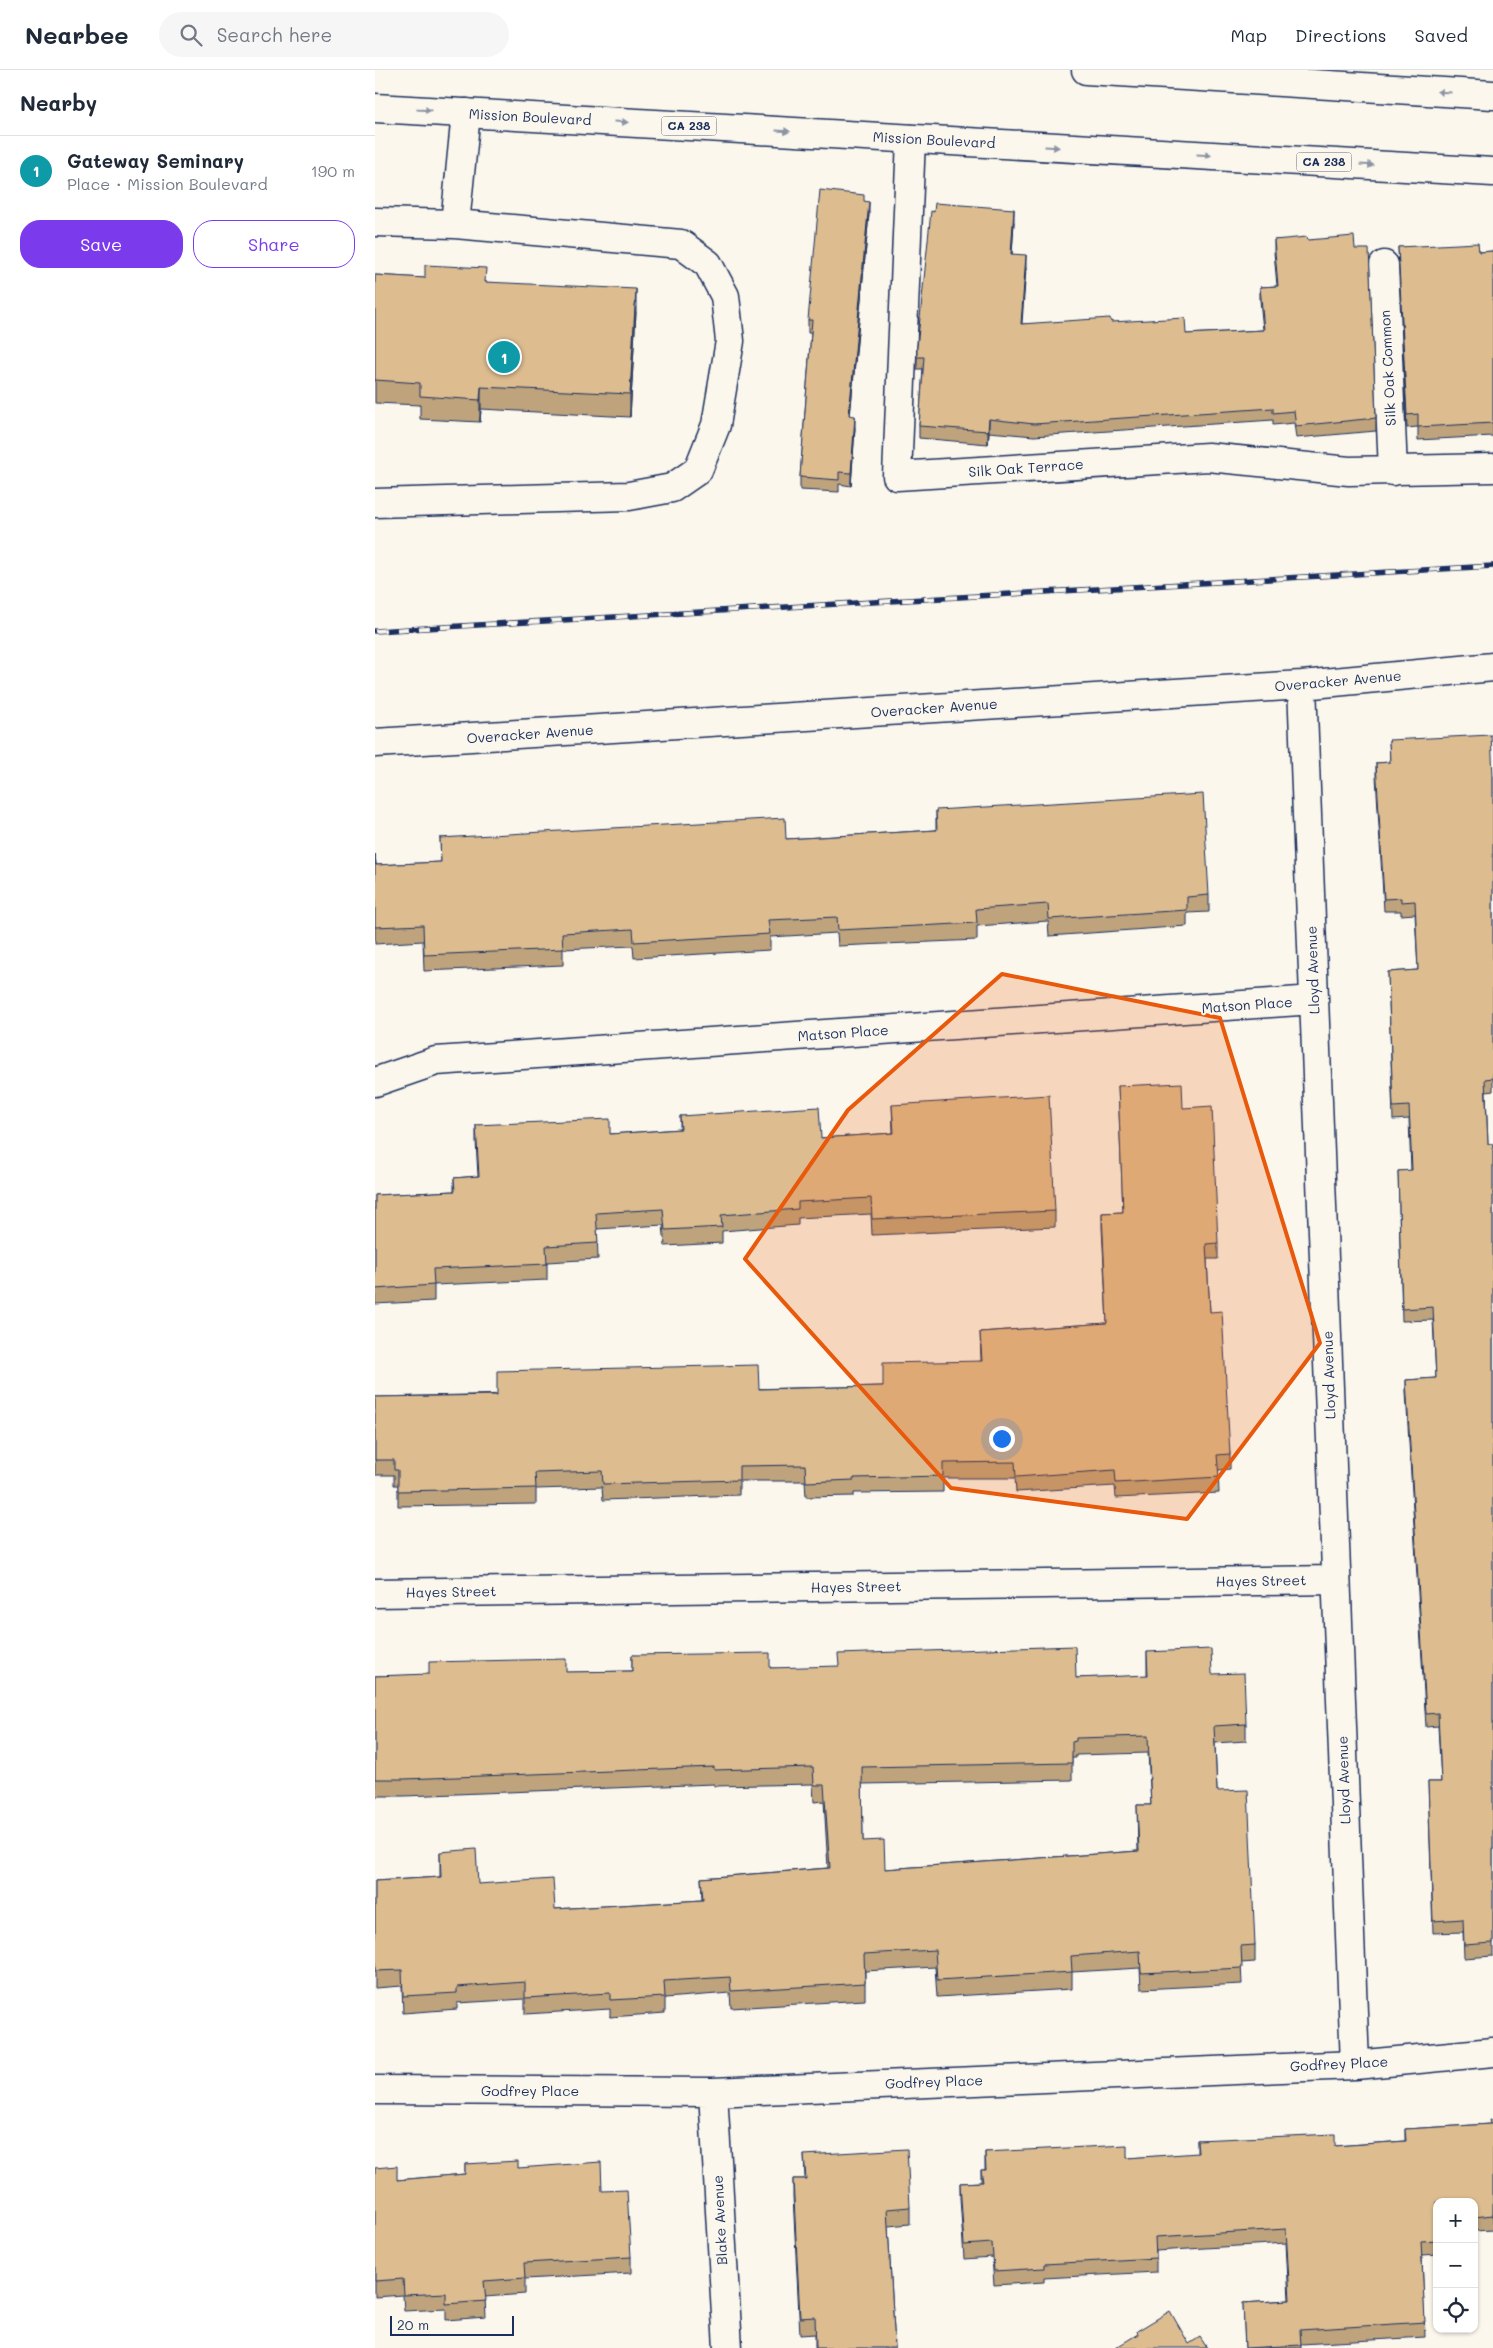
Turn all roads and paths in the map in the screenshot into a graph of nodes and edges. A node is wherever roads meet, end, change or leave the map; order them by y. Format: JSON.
{"nodes":[{"id":1,"x":1086,"y":70,"type":"edge"},
{"id":2,"x":1493,"y":95,"type":"edge"},
{"id":3,"x":375,"y":108,"type":"edge"},
{"id":4,"x":466,"y":113,"type":"junction"},
{"id":5,"x":911,"y":138,"type":"junction"},
{"id":6,"x":1493,"y":172,"type":"edge"},
{"id":7,"x":375,"y":222,"type":"edge"},
{"id":8,"x":455,"y":224,"type":"junction"},
{"id":9,"x":1384,"y":265,"type":"dead end"},
{"id":10,"x":1493,"y":468,"type":"edge"},
{"id":11,"x":1393,"y":470,"type":"junction"},
{"id":12,"x":375,"y":503,"type":"edge"},
{"id":13,"x":1493,"y":668,"type":"edge"},
{"id":14,"x":1302,"y":685,"type":"junction"},
{"id":15,"x":375,"y":743,"type":"edge"},
{"id":16,"x":1314,"y":1000,"type":"junction"},
{"id":17,"x":375,"y":1082,"type":"edge"},
{"id":18,"x":1337,"y":1580,"type":"junction"},
{"id":19,"x":375,"y":1593,"type":"edge"},
{"id":20,"x":1493,"y":2052,"type":"edge"},
{"id":21,"x":1355,"y":2065,"type":"junction"},
{"id":22,"x":375,"y":2090,"type":"edge"},
{"id":23,"x":713,"y":2092,"type":"junction"},
{"id":24,"x":728,"y":2348,"type":"edge"}],
"edges":[{"from":2,"to":1,"type":"street","one_way":true},
{"from":3,"to":4,"type":"street","name":"Mission Boulevard","number":"CA 238","one_way":true},
{"from":4,"to":5,"type":"street","name":"Mission Boulevard","number":"CA 238","one_way":true},
{"from":4,"to":8,"type":"street"},
{"from":5,"to":6,"type":"street","name":"Mission Boulevard","number":"CA 238","one_way":true},
{"from":5,"to":11,"type":"street","name":"Silk Oak Terrace"},
{"from":7,"to":8,"type":"street"},
{"from":8,"to":12,"type":"street"},
{"from":9,"to":11,"type":"street","name":"Silk Oak Common"},
{"from":10,"to":11,"type":"street","name":"Silk Oak Terrace"},
{"from":13,"to":14,"type":"street","name":"Overacker Avenue"},
{"from":14,"to":15,"type":"street","name":"Overacker Avenue"},
{"from":14,"to":16,"type":"street","name":"Lloyd Avenue"},
{"from":16,"to":17,"type":"street","name":"Matson Place"},
{"from":16,"to":18,"type":"street","name":"Lloyd Avenue"},
{"from":18,"to":19,"type":"street","name":"Hayes Street"},
{"from":18,"to":21,"type":"street","name":"Lloyd Avenue"},
{"from":20,"to":21,"type":"street","name":"Godfrey Place"},
{"from":21,"to":23,"type":"street","name":"Godfrey Place"},
{"from":22,"to":23,"type":"street","name":"Godfrey Place"},
{"from":23,"to":24,"type":"street","name":"Blake Avenue"}]}
